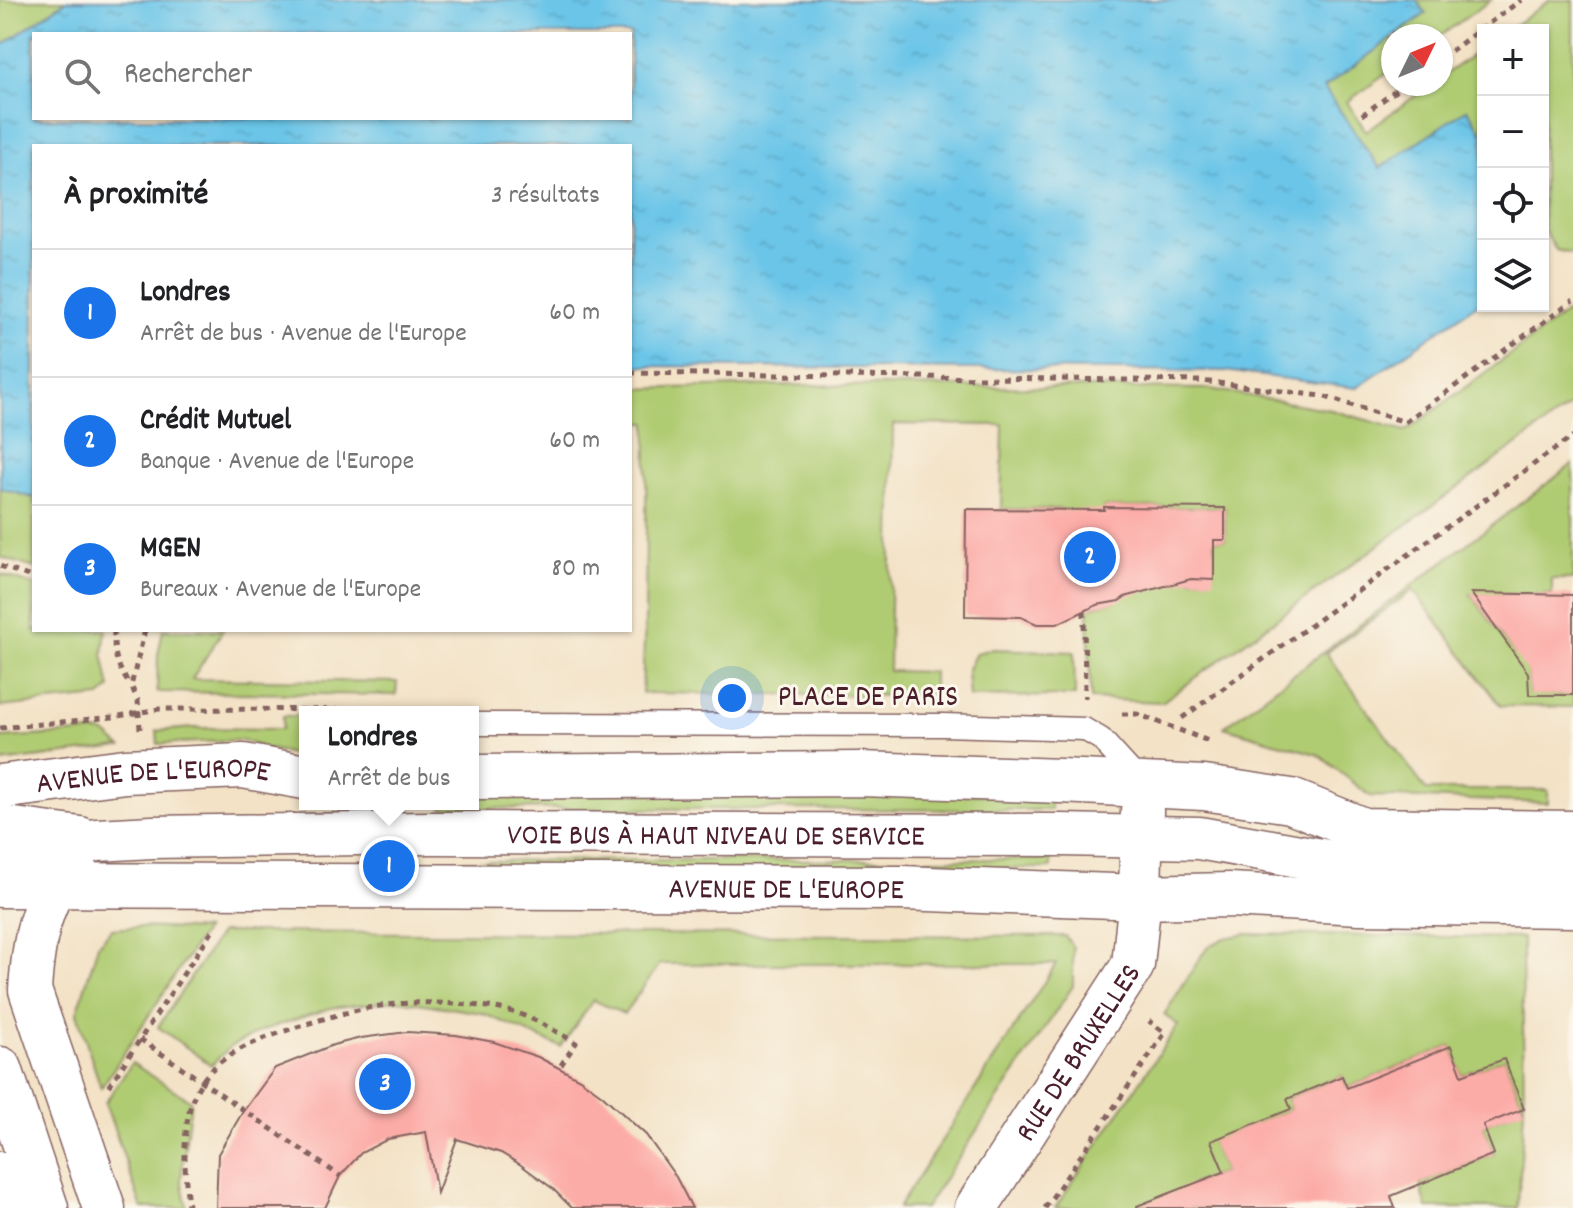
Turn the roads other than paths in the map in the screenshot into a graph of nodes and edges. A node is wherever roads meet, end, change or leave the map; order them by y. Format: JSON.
{"nodes":[{"id":1,"x":479,"y":724,"type":"edge"},
{"id":2,"x":299,"y":776,"type":"edge"},
{"id":3,"x":479,"y":777,"type":"edge"},
{"id":4,"x":1142,"y":785,"type":"junction"},
{"id":5,"x":0,"y":787,"type":"edge"},
{"id":6,"x":0,"y":827,"type":"edge"},
{"id":7,"x":1573,"y":833,"type":"edge"},
{"id":8,"x":1141,"y":837,"type":"junction"},
{"id":9,"x":97,"y":840,"type":"junction"},
{"id":10,"x":0,"y":868,"type":"edge"},
{"id":11,"x":1573,"y":870,"type":"edge"},
{"id":12,"x":0,"y":885,"type":"edge"},
{"id":13,"x":54,"y":886,"type":"junction"},
{"id":14,"x":1140,"y":897,"type":"junction"},
{"id":15,"x":1573,"y":905,"type":"edge"},
{"id":16,"x":0,"y":1069,"type":"edge"},
{"id":17,"x":0,"y":1174,"type":"edge"},
{"id":18,"x":14,"y":1208,"type":"edge"},
{"id":19,"x":46,"y":1208,"type":"edge"},
{"id":20,"x":104,"y":1208,"type":"edge"},
{"id":21,"x":976,"y":1208,"type":"edge"}],
"edges":[{"from":1,"to":4,"type":"lane","name":"PLACE DE PARIS"},
{"from":2,"to":5,"type":"street","name":"AVENUE DE L'EUROPE"},
{"from":3,"to":4,"type":"street"},
{"from":4,"to":7,"type":"street"},
{"from":4,"to":8,"type":"street","name":"RUE DE BRUXELLES"},
{"from":6,"to":9,"type":"street","name":"AVENUE DE L'EUROPE"},
{"from":8,"to":9,"type":"street","name":"VOIE BUS À HAUT NIVEAU DE SERVICE"},
{"from":8,"to":11,"type":"street"},
{"from":8,"to":14,"type":"street","name":"RUE DE BRUXELLES"},
{"from":9,"to":10,"type":"street","name":"AVENUE DE L'EUROPE"},
{"from":9,"to":13,"type":"street"},
{"from":12,"to":13,"type":"street","name":"AVENUE DE L'EUROPE"},
{"from":13,"to":14,"type":"street","name":"AVENUE DE L'EUROPE"},
{"from":13,"to":20,"type":"street"},
{"from":14,"to":15,"type":"street","name":"AVENUE DE L'EUROPE"},
{"from":14,"to":21,"type":"street","name":"RUE DE BRUXELLES"},
{"from":16,"to":19,"type":"street"},
{"from":17,"to":18,"type":"street"}]}
